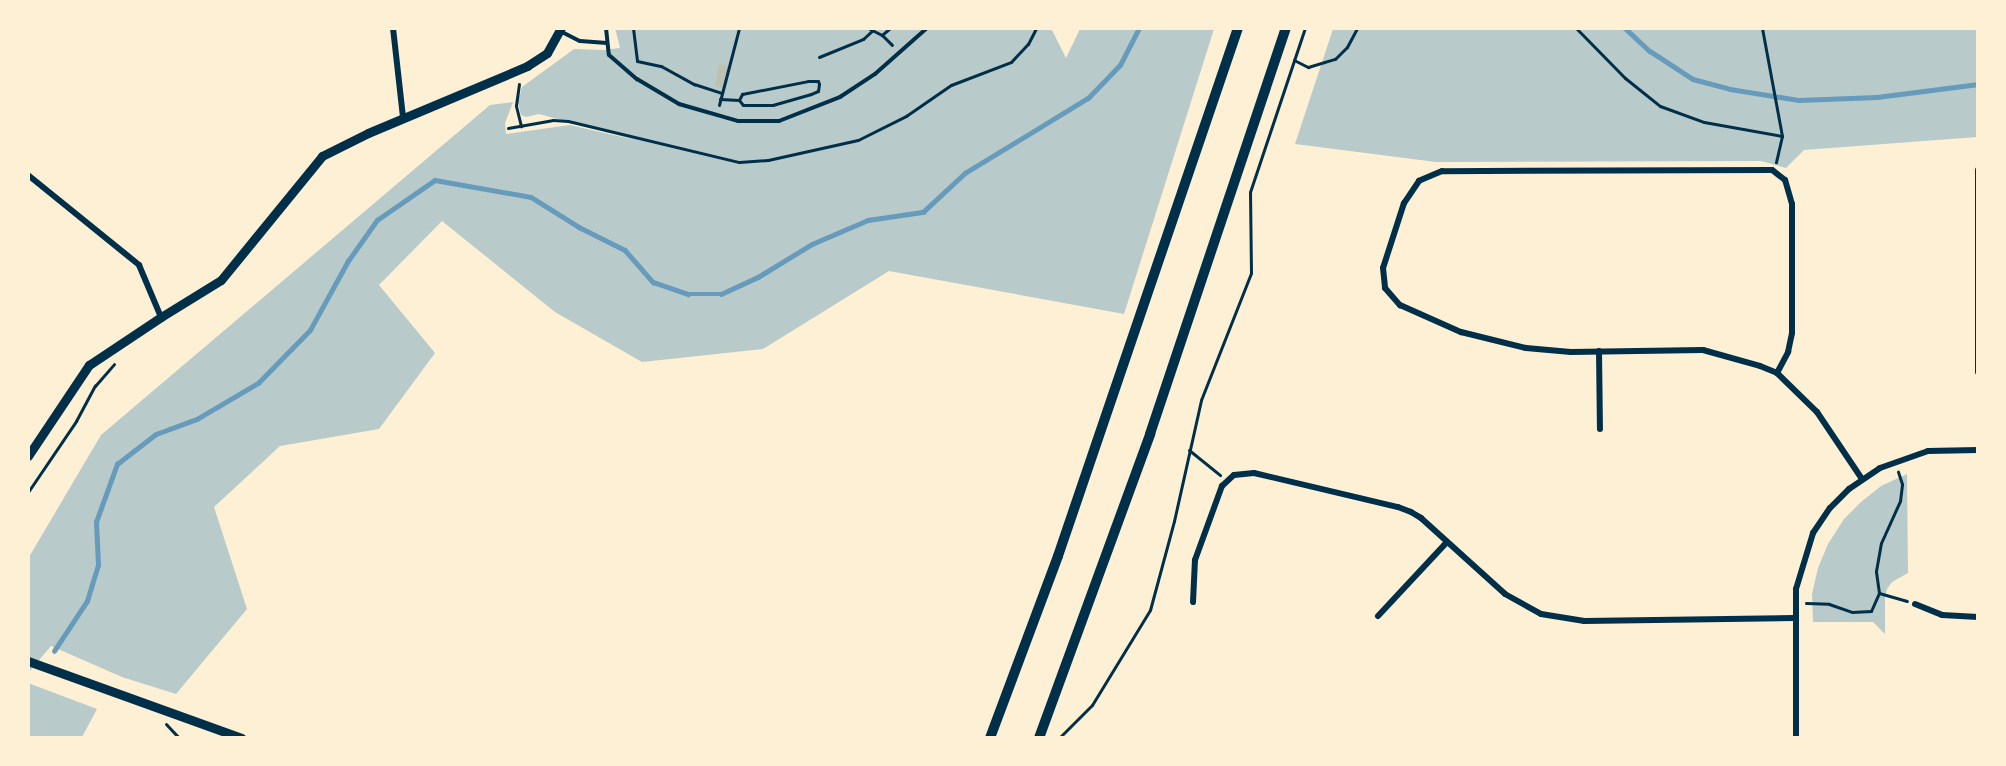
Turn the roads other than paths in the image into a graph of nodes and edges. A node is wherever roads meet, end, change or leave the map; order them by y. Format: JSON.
{"nodes":[{"id":1,"x":393,"y":28,"type":"edge"},
{"id":2,"x":606,"y":28,"type":"edge"},
{"id":3,"x":927,"y":28,"type":"edge"},
{"id":4,"x":1238,"y":28,"type":"edge"},
{"id":5,"x":1286,"y":28,"type":"edge"},
{"id":6,"x":560,"y":30,"type":"edge"},
{"id":7,"x":607,"y":43,"type":"junction"},
{"id":8,"x":403,"y":117,"type":"junction"},
{"id":9,"x":1977,"y":170,"type":"edge"},
{"id":10,"x":28,"y":175,"type":"edge"},
{"id":11,"x":1977,"y":278,"type":"edge"},
{"id":12,"x":161,"y":317,"type":"junction"},
{"id":13,"x":1599,"y":351,"type":"junction"},
{"id":14,"x":1977,"y":372,"type":"edge"},
{"id":15,"x":1777,"y":374,"type":"junction"},
{"id":16,"x":1600,"y":429,"type":"dead end"},
{"id":17,"x":1977,"y":450,"type":"edge"},
{"id":18,"x":28,"y":456,"type":"edge"},
{"id":19,"x":1862,"y":479,"type":"junction"},
{"id":20,"x":1447,"y":542,"type":"junction"},
{"id":21,"x":1193,"y":602,"type":"dead end"},
{"id":22,"x":1915,"y":604,"type":"road end"},
{"id":23,"x":1378,"y":616,"type":"dead end"},
{"id":24,"x":1977,"y":617,"type":"edge"},
{"id":25,"x":1794,"y":618,"type":"junction"},
{"id":26,"x":28,"y":661,"type":"edge"},
{"id":27,"x":242,"y":738,"type":"edge"},
{"id":28,"x":990,"y":738,"type":"edge"},
{"id":29,"x":1039,"y":738,"type":"edge"},
{"id":30,"x":1796,"y":738,"type":"edge"}],
"edges":[{"from":1,"to":8,"type":"street"},
{"from":2,"to":7,"type":"lane"},
{"from":3,"to":7,"type":"lane"},
{"from":4,"to":28,"type":"main road"},
{"from":5,"to":29,"type":"main road"},
{"from":6,"to":7,"type":"lane"},
{"from":6,"to":8,"type":"street"},
{"from":8,"to":12,"type":"street"},
{"from":9,"to":11,"type":"street"},
{"from":10,"to":12,"type":"street"},
{"from":11,"to":14,"type":"street"},
{"from":12,"to":18,"type":"street"},
{"from":13,"to":15,"type":"street"},
{"from":13,"to":15,"type":"street"},
{"from":13,"to":16,"type":"street"},
{"from":15,"to":19,"type":"street"},
{"from":17,"to":19,"type":"street"},
{"from":19,"to":25,"type":"street"},
{"from":20,"to":21,"type":"street"},
{"from":20,"to":23,"type":"street"},
{"from":20,"to":25,"type":"street"},
{"from":22,"to":24,"type":"street"},
{"from":25,"to":30,"type":"street"},
{"from":26,"to":27,"type":"street"}]}
